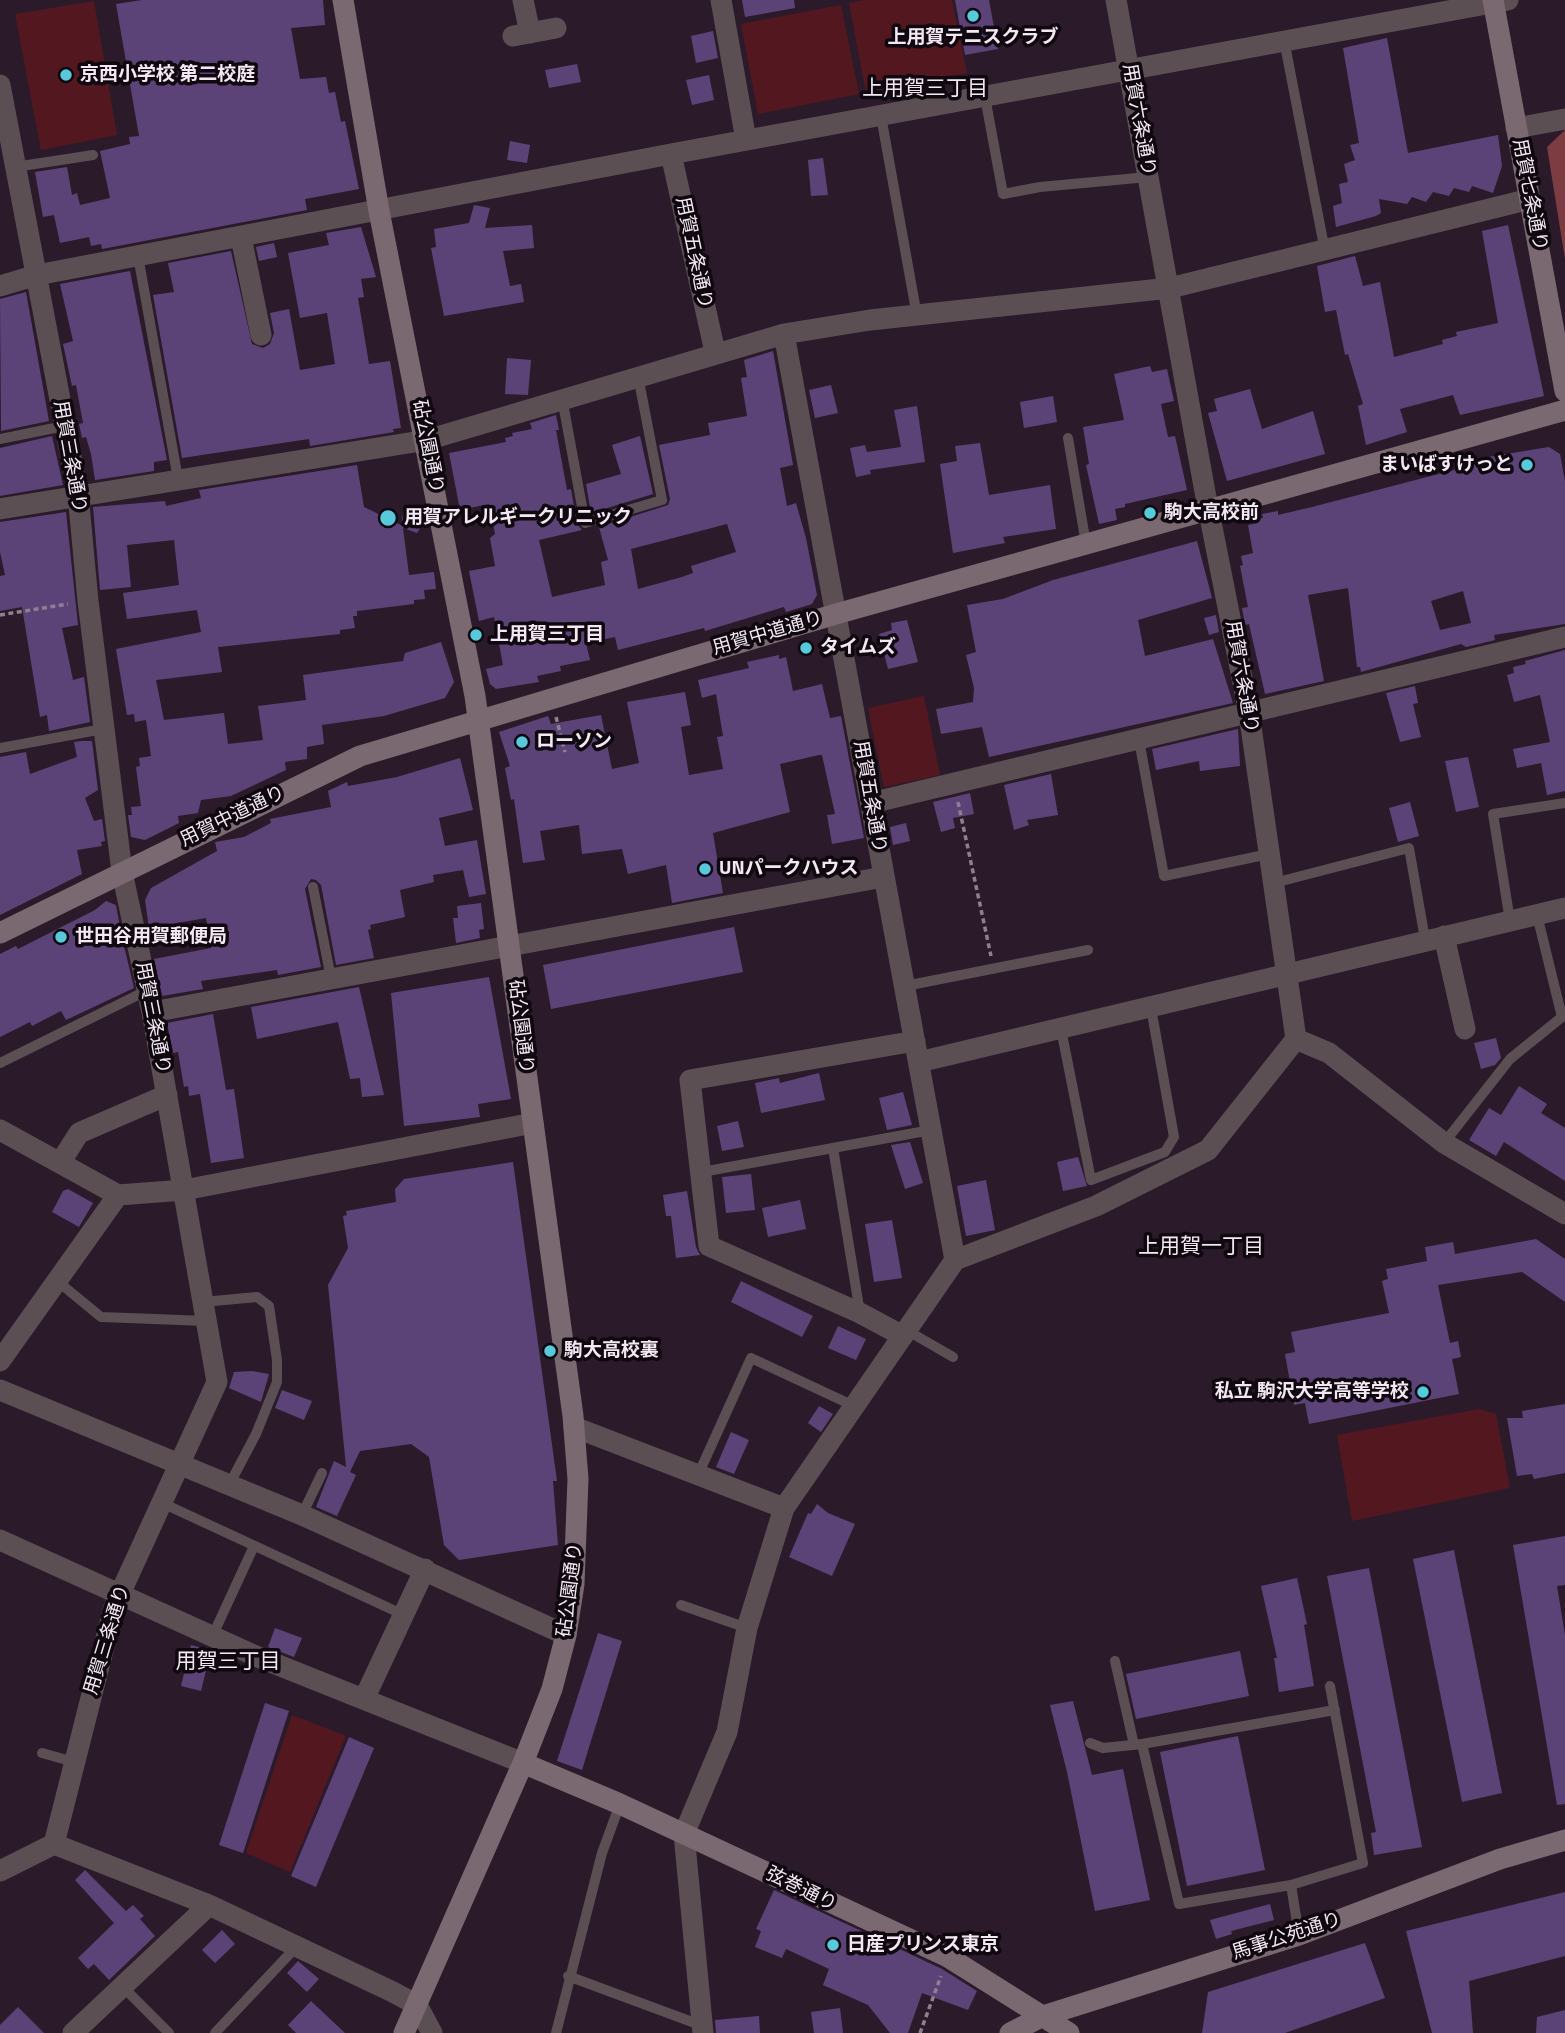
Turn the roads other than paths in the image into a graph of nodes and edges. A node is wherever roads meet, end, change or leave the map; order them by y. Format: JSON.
{"nodes":[{"id":1,"x":343,"y":0,"type":"edge"},
{"id":2,"x":523,"y":0,"type":"edge"},
{"id":3,"x":721,"y":0,"type":"edge"},
{"id":4,"x":1116,"y":0,"type":"edge"},
{"id":5,"x":1498,"y":1,"type":"edge"},
{"id":6,"x":556,"y":28,"type":"dead end"},
{"id":7,"x":1284,"y":40,"type":"junction"},
{"id":8,"x":1129,"y":71,"type":"junction"},
{"id":9,"x":0,"y":85,"type":"edge"},
{"id":10,"x":985,"y":97,"type":"junction"},
{"id":11,"x":881,"y":116,"type":"junction"},
{"id":12,"x":1565,"y":119,"type":"edge"},
{"id":13,"x":1516,"y":128,"type":"junction"},
{"id":14,"x":746,"y":140,"type":"junction"},
{"id":15,"x":671,"y":154,"type":"junction"},
{"id":16,"x":93,"y":155,"type":"dead end"},
{"id":17,"x":15,"y":167,"type":"junction"},
{"id":18,"x":1147,"y":177,"type":"junction"},
{"id":19,"x":1530,"y":199,"type":"junction"},
{"id":20,"x":379,"y":211,"type":"junction"},
{"id":21,"x":240,"y":237,"type":"junction"},
{"id":22,"x":1325,"y":251,"type":"junction"},
{"id":23,"x":138,"y":256,"type":"junction"},
{"id":24,"x":37,"y":275,"type":"junction"},
{"id":25,"x":0,"y":286,"type":"edge"},
{"id":26,"x":1170,"y":288,"type":"junction"},
{"id":27,"x":917,"y":316,"type":"junction"},
{"id":28,"x":784,"y":334,"type":"junction"},
{"id":29,"x":261,"y":335,"type":"dead end"},
{"id":30,"x":715,"y":352,"type":"junction"},
{"id":31,"x":638,"y":376,"type":"junction"},
{"id":32,"x":1565,"y":391,"type":"edge"},
{"id":33,"x":562,"y":398,"type":"junction"},
{"id":34,"x":1565,"y":410,"type":"edge"},
{"id":35,"x":64,"y":426,"type":"junction"},
{"id":36,"x":0,"y":439,"type":"edge"},
{"id":37,"x":1068,"y":439,"type":"dead end"},
{"id":38,"x":426,"y":440,"type":"junction"},
{"id":39,"x":177,"y":479,"type":"junction"},
{"id":40,"x":78,"y":494,"type":"junction"},
{"id":41,"x":0,"y":509,"type":"edge"},
{"id":42,"x":1209,"y":510,"type":"junction"},
{"id":43,"x":1086,"y":544,"type":"junction"},
{"id":44,"x":836,"y":614,"type":"junction"},
{"id":45,"x":1565,"y":637,"type":"edge"},
{"id":46,"x":1249,"y":713,"type":"junction"},
{"id":47,"x":478,"y":719,"type":"junction"},
{"id":48,"x":103,"y":729,"type":"junction"},
{"id":49,"x":1139,"y":740,"type":"junction"},
{"id":50,"x":0,"y":748,"type":"edge"},
{"id":51,"x":871,"y":803,"type":"junction"},
{"id":52,"x":1565,"y":803,"type":"edge"},
{"id":53,"x":1269,"y":854,"type":"junction"},
{"id":54,"x":122,"y":872,"type":"junction"},
{"id":55,"x":884,"y":877,"type":"junction"},
{"id":56,"x":1273,"y":883,"type":"junction"},
{"id":57,"x":313,"y":887,"type":"dead end"},
{"id":58,"x":1565,"y":908,"type":"edge"},
{"id":59,"x":1537,"y":915,"type":"junction"},
{"id":60,"x":1510,"y":920,"type":"junction"},
{"id":61,"x":0,"y":933,"type":"edge"},
{"id":62,"x":1435,"y":938,"type":"junction"},
{"id":63,"x":509,"y":946,"type":"junction"},
{"id":64,"x":1088,"y":950,"type":"dead end"},
{"id":65,"x":1287,"y":973,"type":"junction"},
{"id":66,"x":331,"y":978,"type":"junction"},
{"id":67,"x":905,"y":986,"type":"junction"},
{"id":68,"x":148,"y":990,"type":"junction"},
{"id":69,"x":1151,"y":1008,"type":"junction"},
{"id":70,"x":152,"y":1013,"type":"junction"},
{"id":71,"x":1060,"y":1029,"type":"junction"},
{"id":72,"x":1465,"y":1029,"type":"dead end"},
{"id":73,"x":1296,"y":1039,"type":"junction"},
{"id":74,"x":917,"y":1051,"type":"junction"},
{"id":75,"x":0,"y":1063,"type":"edge"},
{"id":76,"x":167,"y":1095,"type":"junction"},
{"id":77,"x":533,"y":1123,"type":"junction"},
{"id":78,"x":0,"y":1130,"type":"edge"},
{"id":79,"x":931,"y":1130,"type":"junction"},
{"id":80,"x":1444,"y":1143,"type":"junction"},
{"id":81,"x":833,"y":1148,"type":"junction"},
{"id":82,"x":60,"y":1163,"type":"junction"},
{"id":83,"x":702,"y":1172,"type":"junction"},
{"id":84,"x":184,"y":1190,"type":"junction"},
{"id":85,"x":118,"y":1195,"type":"junction"},
{"id":86,"x":1565,"y":1214,"type":"edge"},
{"id":87,"x":955,"y":1260,"type":"junction"},
{"id":88,"x":56,"y":1280,"type":"junction"},
{"id":89,"x":205,"y":1311,"type":"junction"},
{"id":90,"x":860,"y":1313,"type":"junction"},
{"id":91,"x":905,"y":1333,"type":"junction"},
{"id":92,"x":953,"y":1357,"type":"dead end"},
{"id":93,"x":0,"y":1361,"type":"edge"},
{"id":94,"x":0,"y":1390,"type":"edge"},
{"id":95,"x":854,"y":1406,"type":"junction"},
{"id":96,"x":574,"y":1427,"type":"junction"},
{"id":97,"x":178,"y":1465,"type":"junction"},
{"id":98,"x":322,"y":1473,"type":"dead end"},
{"id":99,"x":698,"y":1475,"type":"junction"},
{"id":100,"x":228,"y":1487,"type":"junction"},
{"id":101,"x":160,"y":1502,"type":"junction"},
{"id":102,"x":784,"y":1508,"type":"junction"},
{"id":103,"x":302,"y":1515,"type":"junction"},
{"id":104,"x":0,"y":1540,"type":"edge"},
{"id":105,"x":254,"y":1546,"type":"junction"},
{"id":106,"x":425,"y":1569,"type":"junction"},
{"id":107,"x":120,"y":1593,"type":"junction"},
{"id":108,"x":681,"y":1605,"type":"dead end"},
{"id":109,"x":404,"y":1615,"type":"junction"},
{"id":110,"x":747,"y":1628,"type":"junction"},
{"id":111,"x":566,"y":1635,"type":"junction"},
{"id":112,"x":212,"y":1637,"type":"junction"},
{"id":113,"x":1115,"y":1661,"type":"dead end"},
{"id":114,"x":1330,"y":1686,"type":"dead end"},
{"id":115,"x":364,"y":1699,"type":"junction"},
{"id":116,"x":1335,"y":1710,"type":"junction"},
{"id":117,"x":1090,"y":1743,"type":"dead end"},
{"id":118,"x":1138,"y":1744,"type":"junction"},
{"id":119,"x":42,"y":1753,"type":"dead end"},
{"id":120,"x":74,"y":1762,"type":"junction"},
{"id":121,"x":523,"y":1763,"type":"junction"},
{"id":122,"x":620,"y":1804,"type":"junction"},
{"id":123,"x":684,"y":1834,"type":"junction"},
{"id":124,"x":1565,"y":1840,"type":"edge"},
{"id":125,"x":54,"y":1844,"type":"junction"},
{"id":126,"x":0,"y":1871,"type":"edge"},
{"id":127,"x":1291,"y":1885,"type":"junction"},
{"id":128,"x":209,"y":1905,"type":"junction"},
{"id":129,"x":1299,"y":1935,"type":"junction"},
{"id":130,"x":298,"y":1945,"type":"junction"},
{"id":131,"x":568,"y":1976,"type":"junction"},
{"id":132,"x":124,"y":1988,"type":"junction"},
{"id":133,"x":417,"y":2005,"type":"junction"},
{"id":134,"x":1043,"y":2015,"type":"junction"},
{"id":135,"x":703,"y":2029,"type":"edge"},
{"id":136,"x":73,"y":2033,"type":"edge"},
{"id":137,"x":169,"y":2033,"type":"edge"},
{"id":138,"x":215,"y":2033,"type":"edge"},
{"id":139,"x":404,"y":2033,"type":"edge"},
{"id":140,"x":432,"y":2033,"type":"edge"},
{"id":141,"x":556,"y":2033,"type":"edge"},
{"id":142,"x":1010,"y":2033,"type":"edge"},
{"id":143,"x":1069,"y":2033,"type":"edge"}],
"edges":[{"from":1,"to":20,"type":"street","name":"砧公園通り"},
{"from":2,"to":6,"type":"street"},
{"from":3,"to":14,"type":"street"},
{"from":4,"to":8,"type":"street","name":"用賀六条通り"},
{"from":5,"to":7,"type":"street"},
{"from":5,"to":13,"type":"street","name":"用賀七条通り"},
{"from":7,"to":8,"type":"street"},
{"from":7,"to":22,"type":"lane"},
{"from":8,"to":10,"type":"street"},
{"from":8,"to":18,"type":"street","name":"用賀六条通り"},
{"from":9,"to":17,"type":"street","name":"用賀三条通り"},
{"from":10,"to":11,"type":"street"},
{"from":10,"to":18,"type":"lane"},
{"from":11,"to":14,"type":"street"},
{"from":11,"to":27,"type":"lane"},
{"from":12,"to":13,"type":"street"},
{"from":13,"to":19,"type":"street","name":"用賀七条通り"},
{"from":14,"to":15,"type":"street"},
{"from":15,"to":20,"type":"street"},
{"from":15,"to":30,"type":"street","name":"用賀五条通り"},
{"from":16,"to":17,"type":"lane"},
{"from":17,"to":24,"type":"street","name":"用賀三条通り"},
{"from":18,"to":26,"type":"street","name":"用賀六条通り"},
{"from":19,"to":22,"type":"street"},
{"from":19,"to":32,"type":"street","name":"用賀七条通り"},
{"from":20,"to":21,"type":"street"},
{"from":20,"to":38,"type":"street","name":"砧公園通り"},
{"from":21,"to":23,"type":"street"},
{"from":21,"to":29,"type":"street"},
{"from":22,"to":26,"type":"street"},
{"from":23,"to":24,"type":"street"},
{"from":23,"to":39,"type":"lane"},
{"from":24,"to":25,"type":"street"},
{"from":24,"to":35,"type":"street","name":"用賀三条通り"},
{"from":26,"to":27,"type":"street"},
{"from":26,"to":42,"type":"street","name":"用賀六条通り"},
{"from":27,"to":28,"type":"street"},
{"from":28,"to":30,"type":"street"},
{"from":28,"to":44,"type":"street","name":"用賀五条通り"},
{"from":30,"to":31,"type":"street"},
{"from":31,"to":33,"type":"street"},
{"from":31,"to":33,"type":"lane"},
{"from":33,"to":38,"type":"street"},
{"from":34,"to":42,"type":"street","name":"用賀中道通り"},
{"from":35,"to":36,"type":"lane"},
{"from":35,"to":40,"type":"street","name":"用賀三条通り"},
{"from":37,"to":43,"type":"lane"},
{"from":38,"to":39,"type":"street"},
{"from":38,"to":47,"type":"street","name":"砧公園通り"},
{"from":39,"to":40,"type":"street"},
{"from":40,"to":41,"type":"street"},
{"from":40,"to":48,"type":"street","name":"用賀三条通り"},
{"from":42,"to":43,"type":"street","name":"用賀中道通り"},
{"from":42,"to":46,"type":"street","name":"用賀六条通り"},
{"from":43,"to":44,"type":"street","name":"用賀中道通り"},
{"from":44,"to":47,"type":"street","name":"用賀中道通り"},
{"from":44,"to":51,"type":"street","name":"用賀五条通り"},
{"from":45,"to":46,"type":"street"},
{"from":46,"to":49,"type":"street"},
{"from":46,"to":53,"type":"street","name":"用賀六条通り"},
{"from":47,"to":54,"type":"street","name":"用賀中道通り"},
{"from":47,"to":63,"type":"street","name":"砧公園通り"},
{"from":48,"to":50,"type":"lane"},
{"from":48,"to":54,"type":"street","name":"用賀三条通り"},
{"from":49,"to":51,"type":"street"},
{"from":49,"to":53,"type":"lane"},
{"from":51,"to":55,"type":"street","name":"用賀五条通り"},
{"from":52,"to":60,"type":"lane"},
{"from":53,"to":56,"type":"street","name":"用賀六条通り"},
{"from":54,"to":61,"type":"street","name":"用賀中道通り"},
{"from":54,"to":68,"type":"street","name":"用賀三条通り"},
{"from":55,"to":63,"type":"street"},
{"from":55,"to":67,"type":"street","name":"用賀五条通り"},
{"from":56,"to":62,"type":"lane"},
{"from":56,"to":65,"type":"street","name":"用賀六条通り"},
{"from":57,"to":66,"type":"lane"},
{"from":58,"to":59,"type":"street"},
{"from":59,"to":60,"type":"street"},
{"from":59,"to":80,"type":"lane"},
{"from":60,"to":62,"type":"street"},
{"from":62,"to":65,"type":"street"},
{"from":62,"to":72,"type":"street"},
{"from":63,"to":66,"type":"street"},
{"from":63,"to":77,"type":"street","name":"砧公園通り"},
{"from":64,"to":67,"type":"lane"},
{"from":65,"to":69,"type":"street"},
{"from":65,"to":73,"type":"street","name":"用賀六条通り"},
{"from":66,"to":70,"type":"street"},
{"from":67,"to":74,"type":"street","name":"用賀五条通り"},
{"from":68,"to":70,"type":"street","name":"用賀三条通り"},
{"from":68,"to":75,"type":"lane"},
{"from":69,"to":71,"type":"street"},
{"from":69,"to":71,"type":"lane"},
{"from":70,"to":76,"type":"street","name":"用賀三条通り"},
{"from":71,"to":74,"type":"street"},
{"from":73,"to":80,"type":"street"},
{"from":73,"to":87,"type":"street"},
{"from":74,"to":79,"type":"street","name":"用賀五条通り"},
{"from":74,"to":83,"type":"street"},
{"from":76,"to":82,"type":"street"},
{"from":76,"to":84,"type":"street","name":"用賀三条通り"},
{"from":77,"to":84,"type":"street"},
{"from":77,"to":96,"type":"street","name":"砧公園通り"},
{"from":78,"to":82,"type":"street"},
{"from":79,"to":81,"type":"lane"},
{"from":79,"to":87,"type":"street","name":"用賀五条通り"},
{"from":80,"to":86,"type":"street"},
{"from":81,"to":83,"type":"lane"},
{"from":81,"to":90,"type":"lane"},
{"from":82,"to":85,"type":"street"},
{"from":83,"to":90,"type":"street"},
{"from":84,"to":85,"type":"street"},
{"from":84,"to":89,"type":"street","name":"用賀三条通り"},
{"from":85,"to":88,"type":"street"},
{"from":87,"to":91,"type":"street"},
{"from":88,"to":89,"type":"lane"},
{"from":88,"to":93,"type":"street"},
{"from":89,"to":97,"type":"street","name":"用賀三条通り"},
{"from":89,"to":100,"type":"lane"},
{"from":90,"to":91,"type":"street"},
{"from":91,"to":92,"type":"lane"},
{"from":91,"to":95,"type":"street"},
{"from":94,"to":97,"type":"street"},
{"from":95,"to":99,"type":"lane"},
{"from":95,"to":102,"type":"street"},
{"from":96,"to":99,"type":"street"},
{"from":96,"to":111,"type":"street","name":"砧公園通り"},
{"from":97,"to":100,"type":"street"},
{"from":97,"to":101,"type":"street","name":"用賀三条通り"},
{"from":98,"to":103,"type":"lane"},
{"from":99,"to":102,"type":"street"},
{"from":100,"to":103,"type":"street"},
{"from":101,"to":105,"type":"lane"},
{"from":101,"to":107,"type":"street","name":"用賀三条通り"},
{"from":102,"to":110,"type":"street"},
{"from":103,"to":106,"type":"street"},
{"from":104,"to":107,"type":"street"},
{"from":105,"to":109,"type":"lane"},
{"from":105,"to":112,"type":"lane"},
{"from":106,"to":109,"type":"street"},
{"from":106,"to":111,"type":"street"},
{"from":107,"to":112,"type":"street"},
{"from":107,"to":120,"type":"street","name":"用賀三条通り"},
{"from":108,"to":110,"type":"lane"},
{"from":109,"to":115,"type":"street"},
{"from":110,"to":123,"type":"street"},
{"from":111,"to":121,"type":"street","name":"砧公園通り"},
{"from":112,"to":115,"type":"street"},
{"from":113,"to":118,"type":"lane"},
{"from":114,"to":116,"type":"lane"},
{"from":115,"to":121,"type":"street"},
{"from":116,"to":118,"type":"lane"},
{"from":116,"to":127,"type":"lane"},
{"from":117,"to":118,"type":"lane"},
{"from":118,"to":127,"type":"lane"},
{"from":119,"to":120,"type":"lane"},
{"from":120,"to":125,"type":"street","name":"用賀三条通り"},
{"from":121,"to":122,"type":"street","name":"弦巻通り"},
{"from":121,"to":133,"type":"street","name":"砧公園通り"},
{"from":122,"to":123,"type":"street","name":"弦巻通り"},
{"from":122,"to":131,"type":"lane"},
{"from":123,"to":134,"type":"street","name":"弦巻通り"},
{"from":123,"to":135,"type":"street"},
{"from":124,"to":129,"type":"street","name":"馬事公苑通り"},
{"from":125,"to":126,"type":"street"},
{"from":125,"to":128,"type":"street"},
{"from":127,"to":129,"type":"lane"},
{"from":128,"to":130,"type":"street"},
{"from":128,"to":132,"type":"street"},
{"from":129,"to":134,"type":"street","name":"馬事公苑通り"},
{"from":130,"to":133,"type":"street"},
{"from":130,"to":138,"type":"lane"},
{"from":131,"to":135,"type":"lane"},
{"from":131,"to":141,"type":"lane"},
{"from":132,"to":136,"type":"street"},
{"from":132,"to":137,"type":"lane"},
{"from":133,"to":139,"type":"street","name":"砧公園通り"},
{"from":133,"to":140,"type":"street"},
{"from":134,"to":142,"type":"street","name":"馬事公苑通り"},
{"from":134,"to":143,"type":"street","name":"弦巻通り"}]}
